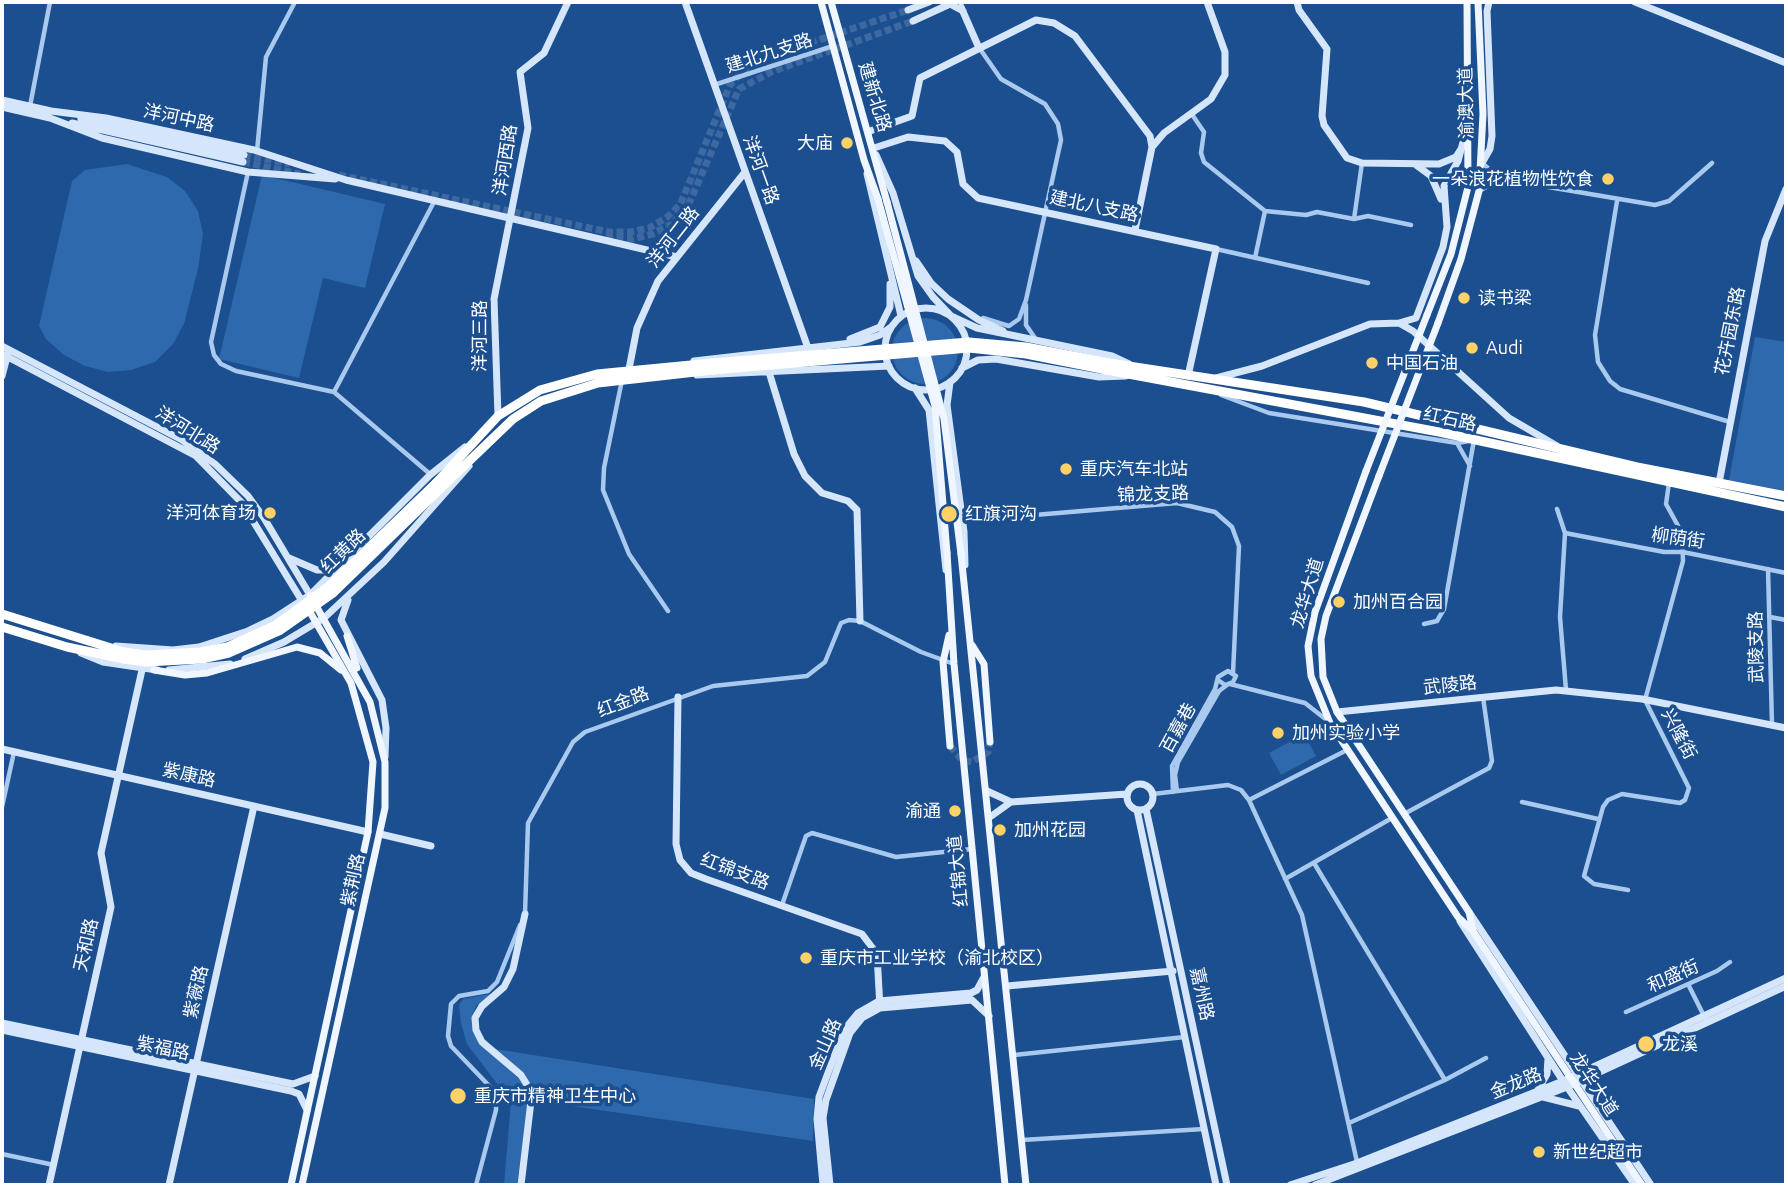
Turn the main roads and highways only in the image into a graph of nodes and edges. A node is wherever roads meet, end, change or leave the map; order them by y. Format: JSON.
{"nodes":[{"id":1,"x":821,"y":2,"type":"edge"},
{"id":2,"x":831,"y":2,"type":"edge"},
{"id":3,"x":1467,"y":2,"type":"edge"},
{"id":4,"x":1478,"y":2,"type":"edge"},
{"id":5,"x":1427,"y":315,"type":"joint"},
{"id":6,"x":1437,"y":323,"type":"joint"},
{"id":7,"x":668,"y":370,"type":"junction"},
{"id":8,"x":1137,"y":372,"type":"junction"},
{"id":9,"x":436,"y":482,"type":"junction"},
{"id":10,"x":1786,"y":496,"type":"edge"},
{"id":11,"x":1786,"y":507,"type":"edge"},
{"id":12,"x":947,"y":553,"type":"joint"},
{"id":13,"x":961,"y":554,"type":"joint"},
{"id":14,"x":310,"y":595,"type":"road end"},
{"id":15,"x":302,"y":601,"type":"road end"},
{"id":16,"x":2,"y":614,"type":"edge"},
{"id":17,"x":321,"y":620,"type":"junction"},
{"id":18,"x":951,"y":624,"type":"junction"},
{"id":19,"x":2,"y":627,"type":"edge"},
{"id":20,"x":347,"y":636,"type":"road end"},
{"id":21,"x":971,"y":643,"type":"junction"},
{"id":22,"x":124,"y":655,"type":"junction"},
{"id":23,"x":153,"y":670,"type":"road end"},
{"id":24,"x":360,"y":679,"type":"junction"},
{"id":25,"x":351,"y":683,"type":"junction"},
{"id":26,"x":990,"y":742,"type":"dead end"},
{"id":27,"x":950,"y":746,"type":"dead end"},
{"id":28,"x":1473,"y":931,"type":"junction"},
{"id":29,"x":291,"y":1185,"type":"edge"},
{"id":30,"x":303,"y":1185,"type":"edge"},
{"id":31,"x":1005,"y":1185,"type":"edge"},
{"id":32,"x":1026,"y":1185,"type":"edge"},
{"id":33,"x":1642,"y":1185,"type":"edge"}],
"edges":[{"from":1,"to":12,"type":"main road","name":"建新北路","bridge":true},
{"from":2,"to":13,"type":"main road","name":"建新北路","bridge":true},
{"from":3,"to":5,"type":"main road","name":"渝澳大道"},
{"from":4,"to":6,"type":"main road","name":"渝澳大道"},
{"from":5,"to":28,"type":"main road","name":"龙华大道","bridge":true},
{"from":6,"to":28,"type":"main road","name":"龙华大道","bridge":true},
{"from":7,"to":8,"type":"highway","name":"红石路","bridge":true},
{"from":7,"to":9,"type":"highway","name":"红黄路"},
{"from":7,"to":9,"type":"highway","name":"红黄路"},
{"from":8,"to":10,"type":"highway","name":"红石路"},
{"from":8,"to":11,"type":"highway","name":"红石路"},
{"from":9,"to":22,"type":"highway","name":"红黄路","bridge":true},
{"from":12,"to":18,"type":"main road","name":"红锦大道"},
{"from":13,"to":21,"type":"main road","name":"红锦大道"},
{"from":14,"to":17,"type":"main road","name":"紫荆路"},
{"from":15,"to":17,"type":"main road","name":"紫荆路"},
{"from":16,"to":22,"type":"highway","name":"红黄路"},
{"from":17,"to":24,"type":"main road","name":"紫荆路"},
{"from":17,"to":25,"type":"main road","name":"紫荆路"},
{"from":18,"to":27,"type":"main road"},
{"from":18,"to":31,"type":"main road","name":"红锦大道"},
{"from":19,"to":22,"type":"highway","name":"红黄路"},
{"from":20,"to":24,"type":"main road"},
{"from":21,"to":26,"type":"main road"},
{"from":21,"to":32,"type":"main road","name":"红锦大道"},
{"from":23,"to":25,"type":"main road"},
{"from":24,"to":30,"type":"main road","name":"紫荆路"},
{"from":25,"to":29,"type":"main road","name":"紫荆路"},
{"from":28,"to":33,"type":"main road","name":"龙华大道","bridge":true}]}
